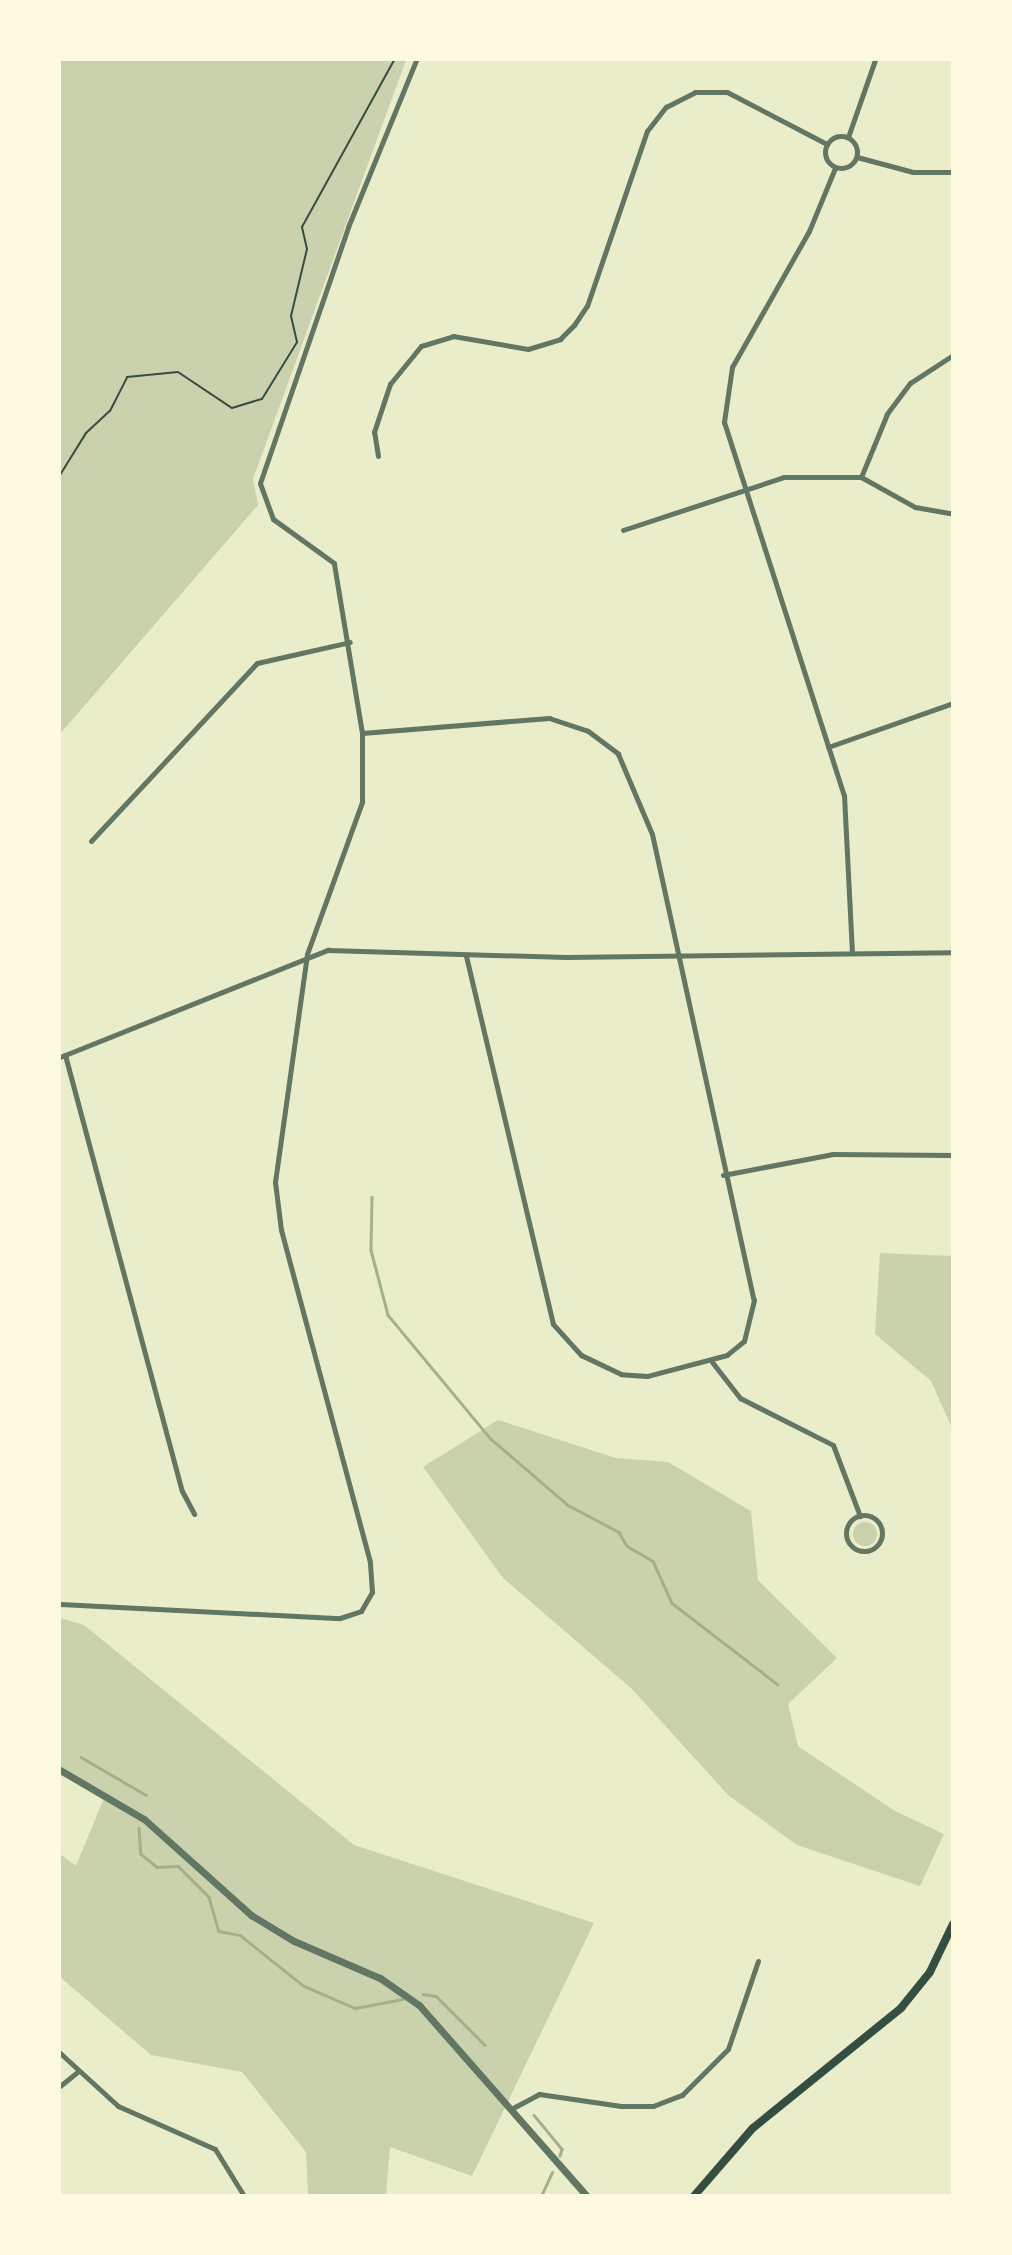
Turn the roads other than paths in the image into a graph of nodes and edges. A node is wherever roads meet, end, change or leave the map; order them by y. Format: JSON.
{"nodes":[{"id":1,"x":416,"y":60,"type":"edge"},
{"id":2,"x":875,"y":60,"type":"edge"},
{"id":3,"x":848,"y":137,"type":"junction"},
{"id":4,"x":827,"y":144,"type":"junction"},
{"id":5,"x":857,"y":157,"type":"junction"},
{"id":6,"x":835,"y":167,"type":"junction"},
{"id":7,"x":953,"y":172,"type":"edge"},
{"id":8,"x":953,"y":355,"type":"edge"},
{"id":9,"x":378,"y":456,"type":"dead end"},
{"id":10,"x":860,"y":477,"type":"junction"},
{"id":11,"x":741,"y":489,"type":"junction"},
{"id":12,"x":953,"y":514,"type":"edge"},
{"id":13,"x":623,"y":530,"type":"dead end"},
{"id":14,"x":350,"y":642,"type":"junction"},
{"id":15,"x":953,"y":703,"type":"edge"},
{"id":16,"x":362,"y":733,"type":"junction"},
{"id":17,"x":828,"y":747,"type":"junction"},
{"id":18,"x":91,"y":841,"type":"dead end"},
{"id":19,"x":674,"y":951,"type":"junction"},
{"id":20,"x":852,"y":951,"type":"junction"},
{"id":21,"x":953,"y":952,"type":"edge"},
{"id":22,"x":307,"y":954,"type":"junction"},
{"id":23,"x":466,"y":956,"type":"junction"},
{"id":24,"x":62,"y":1056,"type":"edge"},
{"id":25,"x":953,"y":1155,"type":"edge"},
{"id":26,"x":723,"y":1175,"type":"junction"},
{"id":27,"x":712,"y":1362,"type":"junction"},
{"id":28,"x":194,"y":1514,"type":"dead end"},
{"id":29,"x":860,"y":1516,"type":"junction"},
{"id":30,"x":60,"y":1604,"type":"edge"},
{"id":31,"x":60,"y":1769,"type":"edge"},
{"id":32,"x":953,"y":1924,"type":"edge"},
{"id":33,"x":758,"y":1961,"type":"dead end"},
{"id":34,"x":60,"y":2053,"type":"edge"},
{"id":35,"x":78,"y":2072,"type":"junction"},
{"id":36,"x":60,"y":2086,"type":"edge"},
{"id":37,"x":511,"y":2109,"type":"junction"},
{"id":38,"x":244,"y":2196,"type":"edge"},
{"id":39,"x":587,"y":2196,"type":"edge"},
{"id":40,"x":696,"y":2196,"type":"edge"}],
"edges":[{"from":1,"to":14,"type":"street"},
{"from":2,"to":3,"type":"street"},
{"from":3,"to":4,"type":"street"},
{"from":3,"to":5,"type":"street"},
{"from":4,"to":6,"type":"street"},
{"from":4,"to":9,"type":"street"},
{"from":5,"to":6,"type":"street"},
{"from":5,"to":7,"type":"street"},
{"from":6,"to":11,"type":"street"},
{"from":8,"to":10,"type":"street"},
{"from":10,"to":11,"type":"street"},
{"from":10,"to":12,"type":"street"},
{"from":11,"to":13,"type":"street"},
{"from":11,"to":17,"type":"street"},
{"from":14,"to":16,"type":"street"},
{"from":14,"to":18,"type":"street"},
{"from":15,"to":17,"type":"street"},
{"from":16,"to":19,"type":"street"},
{"from":16,"to":22,"type":"street"},
{"from":17,"to":20,"type":"street"},
{"from":19,"to":20,"type":"street"},
{"from":19,"to":23,"type":"street"},
{"from":19,"to":26,"type":"street"},
{"from":20,"to":21,"type":"street"},
{"from":22,"to":23,"type":"street"},
{"from":22,"to":24,"type":"street"},
{"from":22,"to":30,"type":"street"},
{"from":23,"to":27,"type":"street"},
{"from":24,"to":28,"type":"street"},
{"from":25,"to":26,"type":"street"},
{"from":26,"to":27,"type":"street"},
{"from":27,"to":29,"type":"street"},
{"from":29,"to":29,"type":"street"},
{"from":31,"to":37,"type":"street"},
{"from":32,"to":40,"type":"main road"},
{"from":33,"to":37,"type":"street"},
{"from":34,"to":35,"type":"street"},
{"from":35,"to":36,"type":"street"},
{"from":35,"to":38,"type":"street"},
{"from":37,"to":39,"type":"street"}]}
